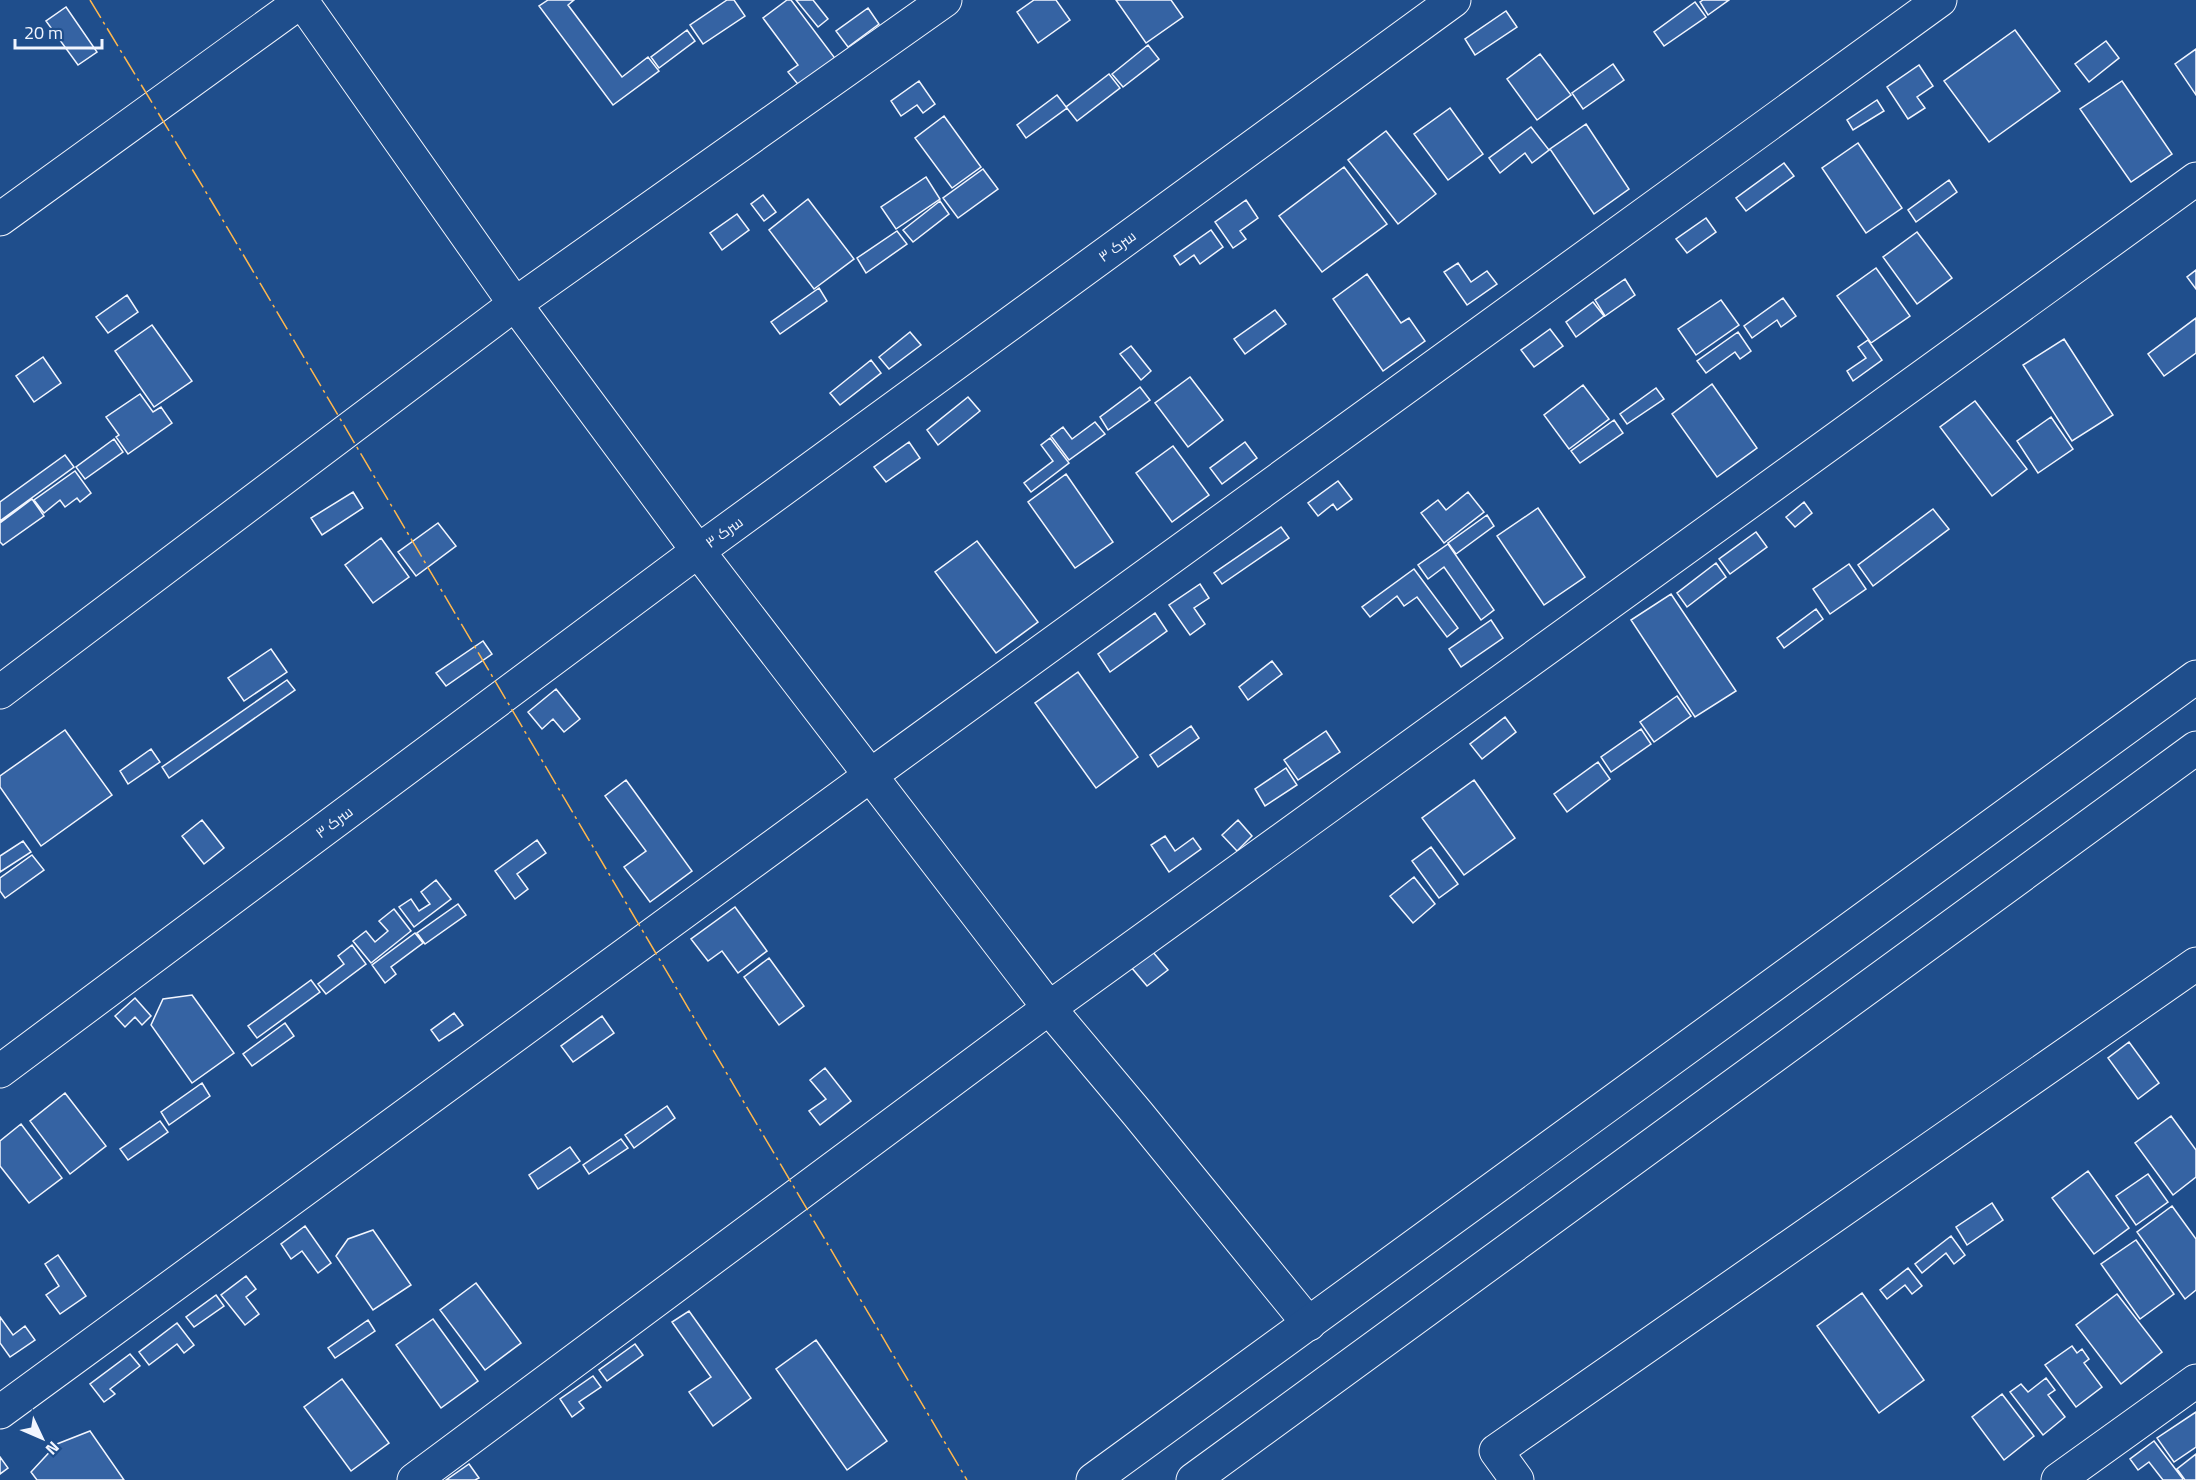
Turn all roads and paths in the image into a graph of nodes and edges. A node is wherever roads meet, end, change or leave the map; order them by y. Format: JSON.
{"nodes":[{"id":1,"x":302,"y":0,"type":"edge"},
{"id":2,"x":945,"y":0,"type":"edge"},
{"id":3,"x":1940,"y":0,"type":"edge"},
{"id":4,"x":1438,"y":5,"type":"edge"},
{"id":5,"x":2196,"y":179,"type":"edge"},
{"id":6,"x":0,"y":219,"type":"edge"},
{"id":7,"x":515,"y":304,"type":"junction"},
{"id":8,"x":698,"y":551,"type":"junction"},
{"id":9,"x":2196,"y":677,"type":"edge"},
{"id":10,"x":0,"y":692,"type":"edge"},
{"id":11,"x":2196,"y":748,"type":"edge"},
{"id":12,"x":871,"y":775,"type":"junction"},
{"id":13,"x":2196,"y":964,"type":"edge"},
{"id":14,"x":1048,"y":1008,"type":"junction"},
{"id":15,"x":0,"y":1071,"type":"edge"},
{"id":16,"x":1309,"y":1324,"type":"junction"},
{"id":17,"x":2196,"y":1382,"type":"edge"},
{"id":18,"x":0,"y":1412,"type":"edge"},
{"id":19,"x":414,"y":1480,"type":"edge"},
{"id":20,"x":1093,"y":1480,"type":"edge"},
{"id":21,"x":1193,"y":1480,"type":"edge"},
{"id":22,"x":1517,"y":1480,"type":"edge"},
{"id":23,"x":2058,"y":1480,"type":"edge"}],
"edges":[{"from":1,"to":6,"type":"street"},
{"from":1,"to":7,"type":"street"},
{"from":2,"to":7,"type":"street"},
{"from":3,"to":12,"type":"street"},
{"from":4,"to":8,"type":"street","name":"سرک ۳"},
{"from":5,"to":14,"type":"street"},
{"from":7,"to":8,"type":"street"},
{"from":7,"to":10,"type":"street"},
{"from":8,"to":12,"type":"street"},
{"from":8,"to":15,"type":"street","name":"سرک ۳"},
{"from":9,"to":16,"type":"street"},
{"from":11,"to":21,"type":"street"},
{"from":12,"to":14,"type":"street"},
{"from":12,"to":18,"type":"street"},
{"from":13,"to":22,"type":"street"},
{"from":14,"to":16,"type":"street"},
{"from":14,"to":19,"type":"street"},
{"from":16,"to":20,"type":"street"},
{"from":17,"to":23,"type":"street"}]}
